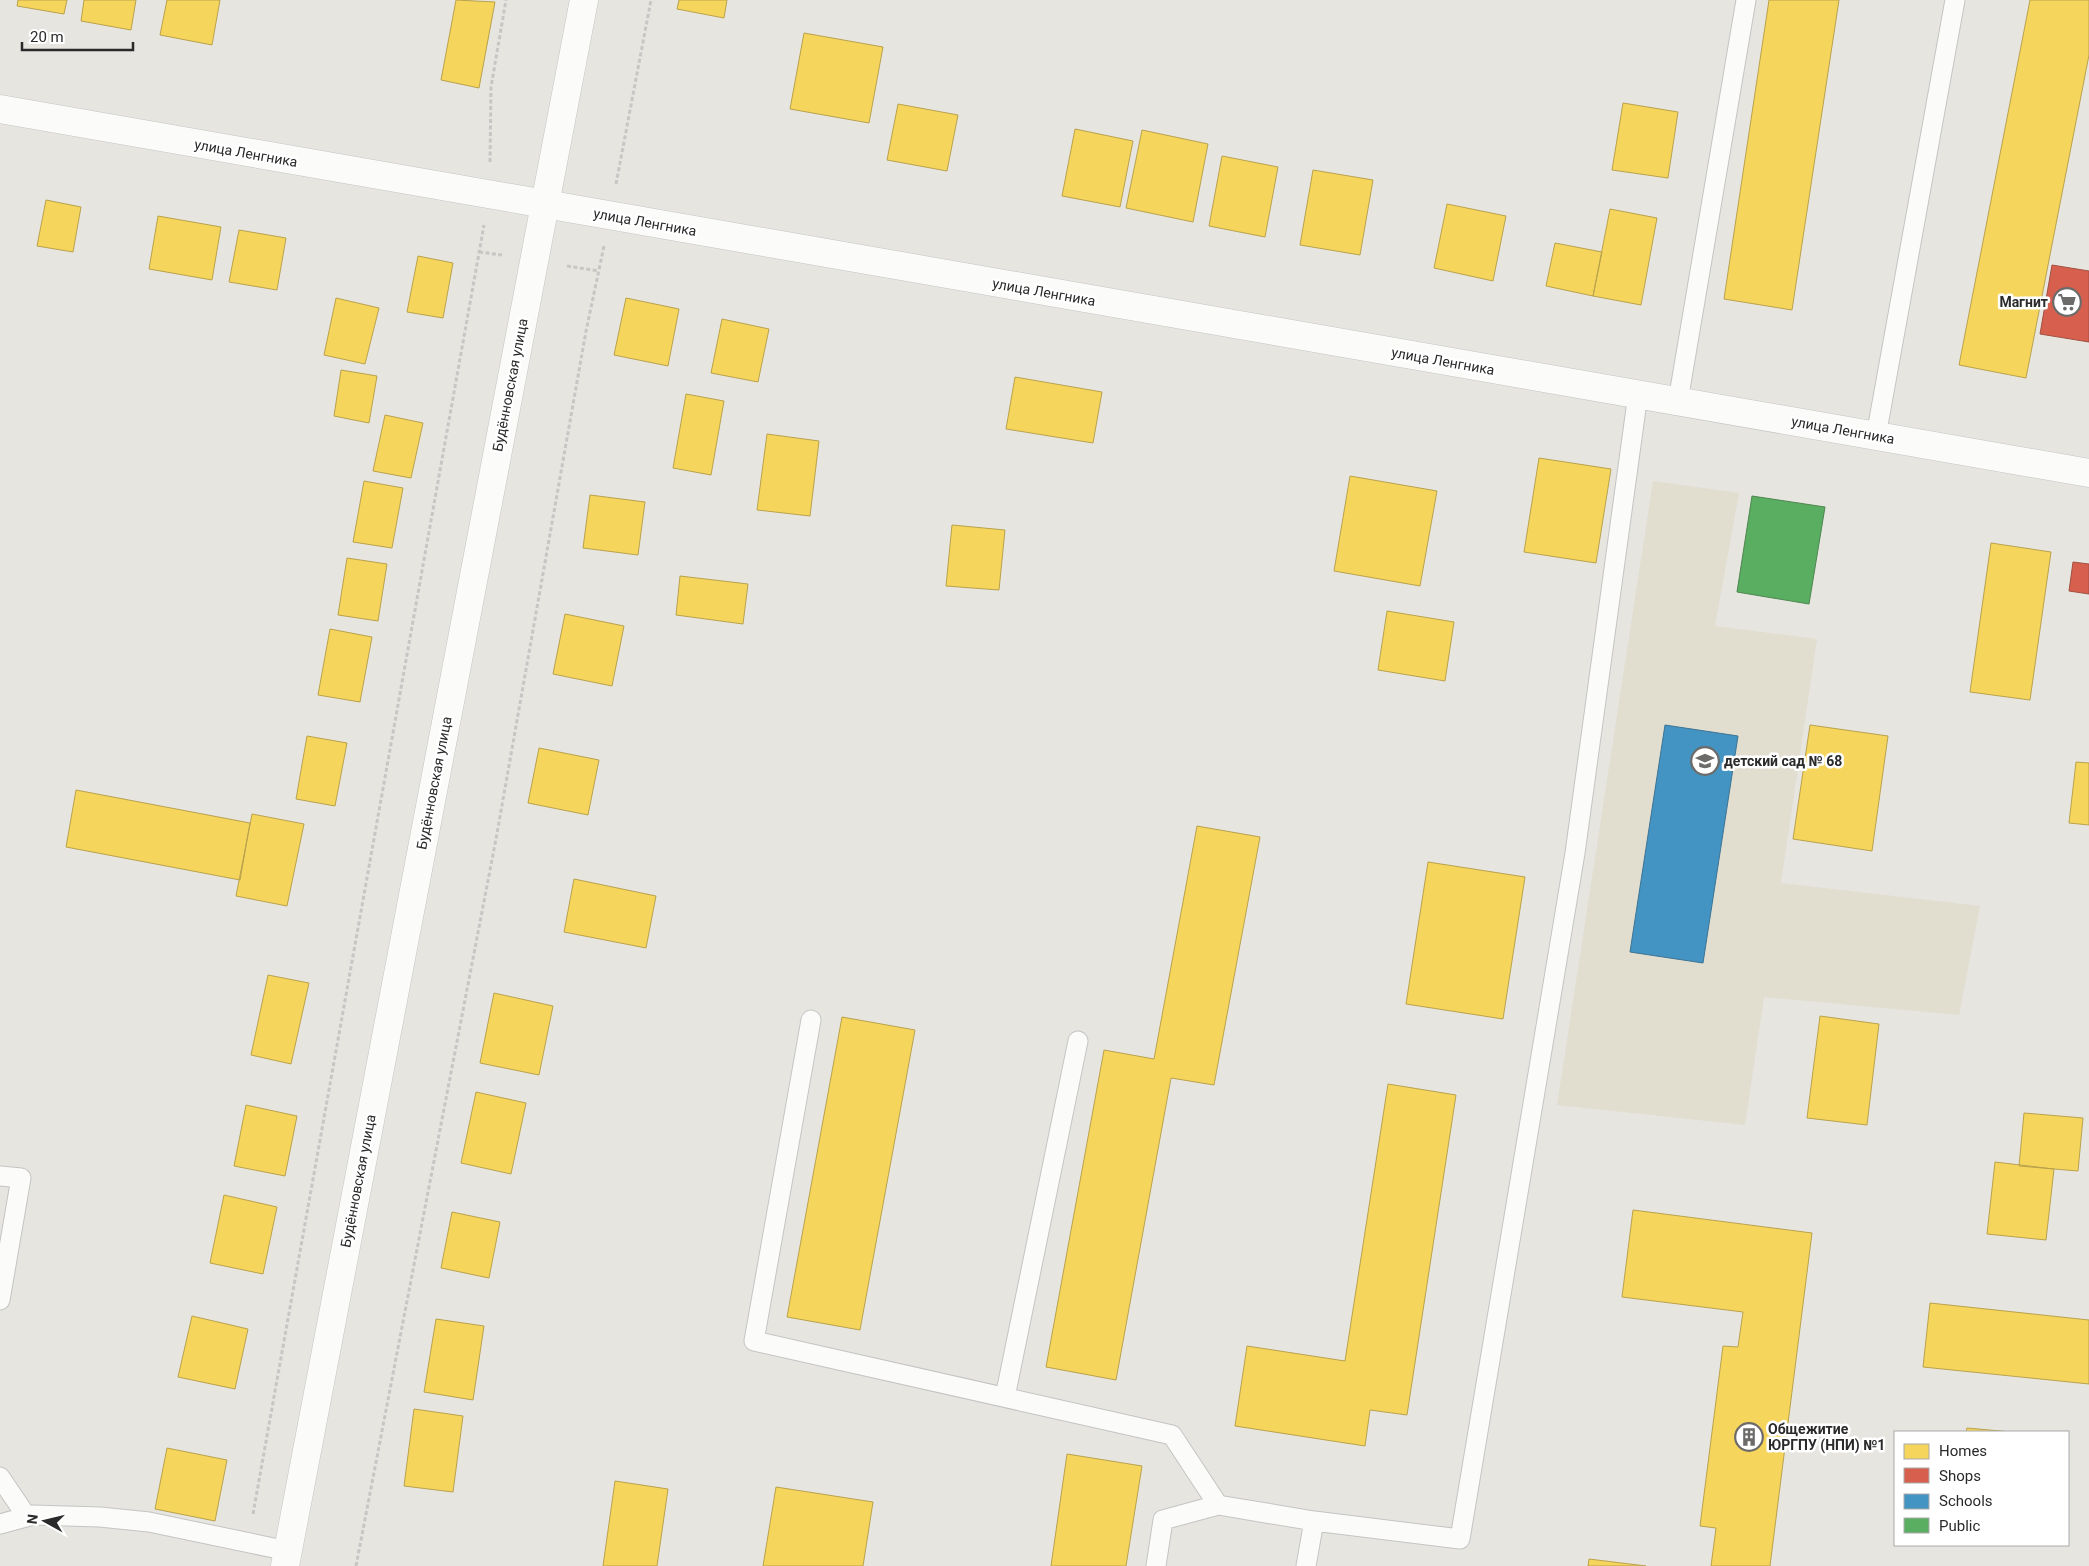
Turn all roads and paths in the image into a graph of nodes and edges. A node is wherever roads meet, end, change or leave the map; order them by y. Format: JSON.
{"nodes":[{"id":1,"x":506,"y":0,"type":"edge"},
{"id":2,"x":584,"y":0,"type":"edge"},
{"id":3,"x":651,"y":0,"type":"edge"},
{"id":4,"x":1746,"y":0,"type":"edge"},
{"id":5,"x":1955,"y":0,"type":"edge"},
{"id":6,"x":0,"y":109,"type":"edge"},
{"id":7,"x":489,"y":195,"type":"junction"},
{"id":8,"x":545,"y":205,"type":"junction"},
{"id":9,"x":610,"y":216,"type":"junction"},
{"id":10,"x":1638,"y":394,"type":"junction"},
{"id":11,"x":1678,"y":401,"type":"junction"},
{"id":12,"x":1876,"y":436,"type":"junction"},
{"id":13,"x":2089,"y":473,"type":"edge"},
{"id":14,"x":812,"y":1020,"type":"dead end"},
{"id":15,"x":1078,"y":1041,"type":"dead end"},
{"id":16,"x":0,"y":1176,"type":"edge"},
{"id":17,"x":0,"y":1300,"type":"edge"},
{"id":18,"x":1005,"y":1397,"type":"junction"},
{"id":19,"x":0,"y":1477,"type":"edge"},
{"id":20,"x":1218,"y":1504,"type":"junction"},
{"id":21,"x":26,"y":1517,"type":"junction"},
{"id":22,"x":1314,"y":1521,"type":"junction"},
{"id":23,"x":0,"y":1524,"type":"edge"},
{"id":24,"x":248,"y":1542,"type":"junction"},
{"id":25,"x":286,"y":1558,"type":"edge"},
{"id":26,"x":356,"y":1566,"type":"edge"},
{"id":27,"x":1156,"y":1566,"type":"edge"},
{"id":28,"x":1306,"y":1566,"type":"edge"}],
"edges":[{"from":1,"to":7,"type":"path"},
{"from":2,"to":8,"type":"street","name":"Будённовская улица"},
{"from":3,"to":9,"type":"path"},
{"from":4,"to":11,"type":"lane"},
{"from":5,"to":12,"type":"lane"},
{"from":6,"to":7,"type":"street","name":"улица Ленгника"},
{"from":7,"to":8,"type":"street","name":"улица Ленгника"},
{"from":7,"to":24,"type":"path"},
{"from":8,"to":9,"type":"street","name":"улица Ленгника"},
{"from":8,"to":25,"type":"street","name":"Будённовская улица"},
{"from":9,"to":10,"type":"street","name":"улица Ленгника"},
{"from":9,"to":26,"type":"path"},
{"from":10,"to":11,"type":"street","name":"улица Ленгника"},
{"from":10,"to":22,"type":"lane"},
{"from":11,"to":12,"type":"street","name":"улица Ленгника"},
{"from":12,"to":13,"type":"street","name":"улица Ленгника"},
{"from":14,"to":18,"type":"lane"},
{"from":15,"to":18,"type":"lane"},
{"from":16,"to":17,"type":"lane"},
{"from":18,"to":20,"type":"lane"},
{"from":19,"to":21,"type":"lane"},
{"from":20,"to":22,"type":"lane"},
{"from":20,"to":27,"type":"lane"},
{"from":21,"to":23,"type":"lane"},
{"from":21,"to":24,"type":"lane"},
{"from":22,"to":28,"type":"lane"},
{"from":24,"to":25,"type":"lane"}]}
